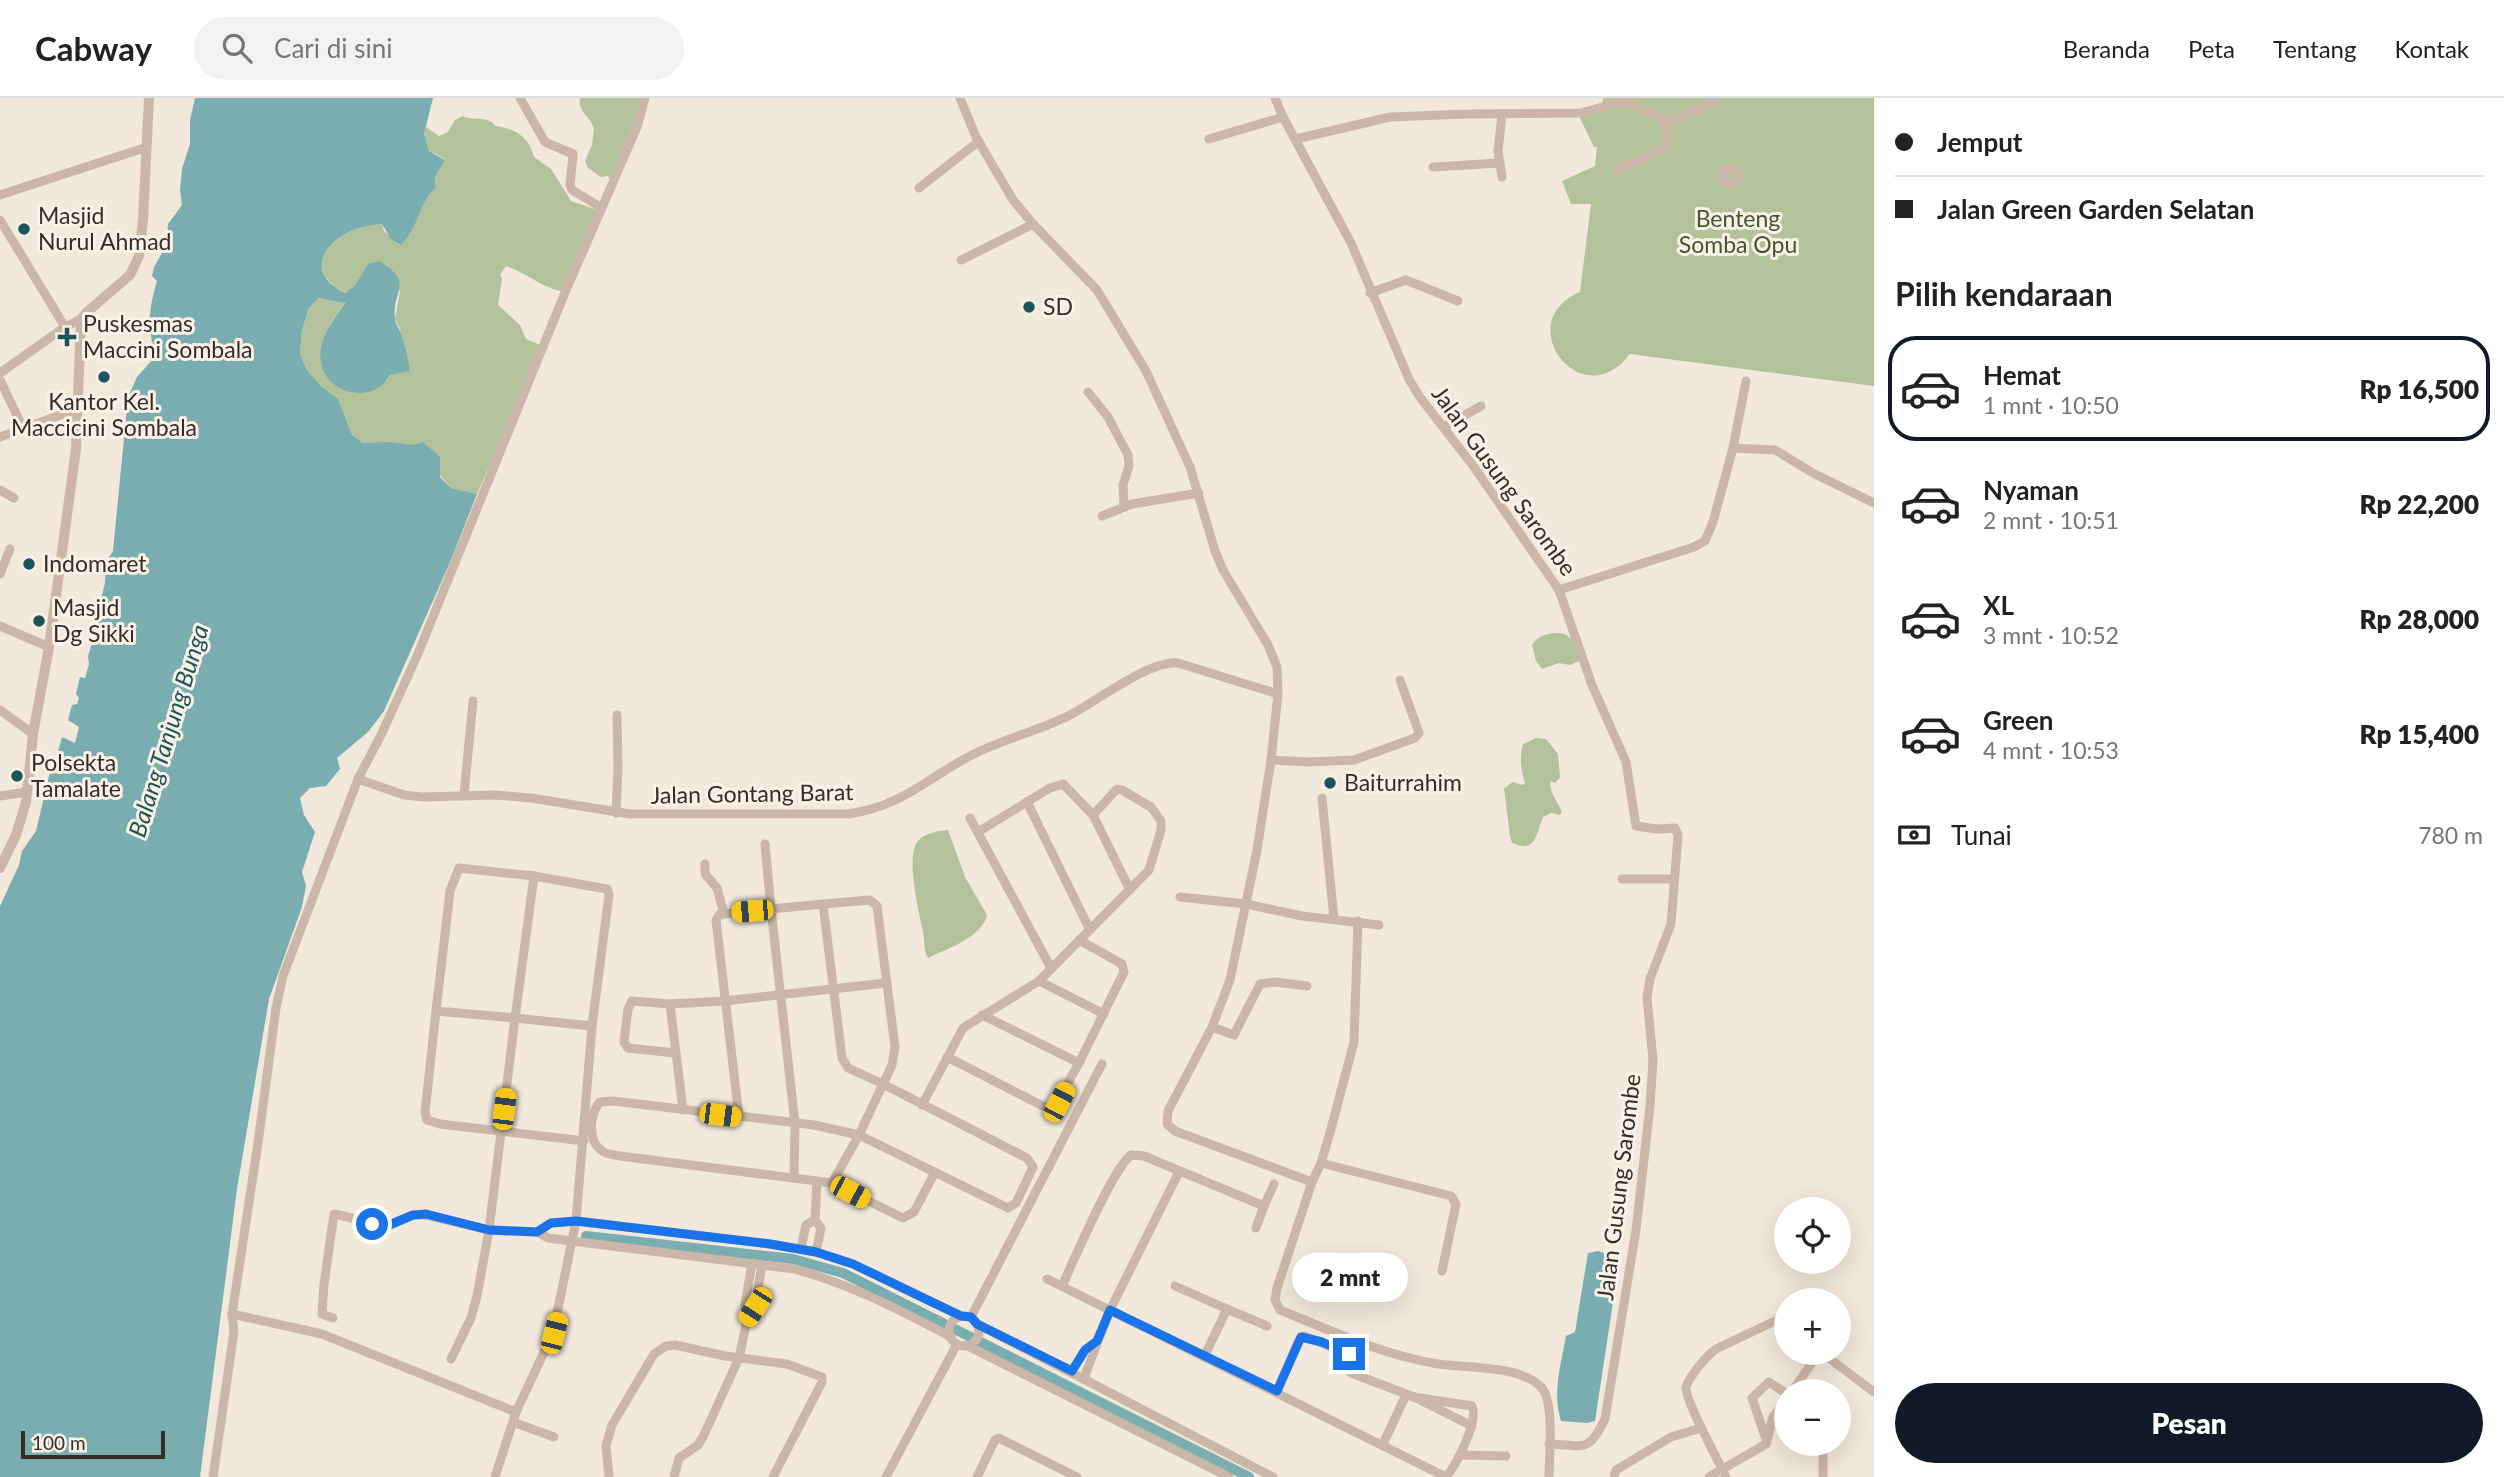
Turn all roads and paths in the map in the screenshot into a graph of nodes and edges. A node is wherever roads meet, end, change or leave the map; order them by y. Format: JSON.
{"nodes":[{"id":1,"x":149,"y":98,"type":"edge"},
{"id":2,"x":520,"y":98,"type":"edge"},
{"id":3,"x":645,"y":98,"type":"edge"},
{"id":4,"x":960,"y":98,"type":"edge"},
{"id":5,"x":1275,"y":98,"type":"edge"},
{"id":6,"x":1713,"y":102,"type":"dead end"},
{"id":7,"x":1502,"y":114,"type":"junction"},
{"id":8,"x":1283,"y":117,"type":"junction"},
{"id":9,"x":1666,"y":121,"type":"junction"},
{"id":10,"x":1209,"y":139,"type":"dead end"},
{"id":11,"x":1296,"y":139,"type":"junction"},
{"id":12,"x":979,"y":141,"type":"junction"},
{"id":13,"x":146,"y":147,"type":"junction"},
{"id":14,"x":1499,"y":163,"type":"junction"},
{"id":15,"x":1433,"y":167,"type":"dead end"},
{"id":16,"x":1617,"y":170,"type":"dead end"},
{"id":17,"x":1502,"y":177,"type":"dead end"},
{"id":18,"x":919,"y":188,"type":"dead end"},
{"id":19,"x":0,"y":195,"type":"edge"},
{"id":20,"x":602,"y":208,"type":"junction"},
{"id":21,"x":0,"y":220,"type":"edge"},
{"id":22,"x":1033,"y":224,"type":"junction"},
{"id":23,"x":961,"y":260,"type":"dead end"},
{"id":24,"x":1370,"y":293,"type":"junction"},
{"id":25,"x":1458,"y":301,"type":"dead end"},
{"id":26,"x":81,"y":319,"type":"junction"},
{"id":27,"x":65,"y":327,"type":"junction"},
{"id":28,"x":0,"y":373,"type":"edge"},
{"id":29,"x":0,"y":380,"type":"edge"},
{"id":30,"x":1746,"y":381,"type":"dead end"},
{"id":31,"x":1088,"y":392,"type":"dead end"},
{"id":32,"x":1481,"y":406,"type":"dead end"},
{"id":33,"x":76,"y":409,"type":"junction"},
{"id":34,"x":1444,"y":427,"type":"junction"},
{"id":35,"x":23,"y":428,"type":"junction"},
{"id":36,"x":0,"y":437,"type":"edge"},
{"id":37,"x":1733,"y":447,"type":"junction"},
{"id":38,"x":1,"y":493,"type":"edge"},
{"id":39,"x":1199,"y":493,"type":"junction"},
{"id":40,"x":14,"y":498,"type":"dead end"},
{"id":41,"x":1874,"y":503,"type":"edge"},
{"id":42,"x":1125,"y":506,"type":"junction"},
{"id":43,"x":1102,"y":516,"type":"dead end"},
{"id":44,"x":10,"y":550,"type":"dead end"},
{"id":45,"x":0,"y":575,"type":"edge"},
{"id":46,"x":1559,"y":590,"type":"junction"},
{"id":47,"x":0,"y":626,"type":"edge"},
{"id":48,"x":49,"y":646,"type":"junction"},
{"id":49,"x":1400,"y":680,"type":"dead end"},
{"id":50,"x":1278,"y":694,"type":"junction"},
{"id":51,"x":473,"y":701,"type":"dead end"},
{"id":52,"x":0,"y":710,"type":"edge"},
{"id":53,"x":617,"y":715,"type":"dead end"},
{"id":54,"x":33,"y":734,"type":"junction"},
{"id":55,"x":1271,"y":760,"type":"junction"},
{"id":56,"x":358,"y":779,"type":"junction"},
{"id":57,"x":27,"y":792,"type":"junction"},
{"id":58,"x":464,"y":795,"type":"junction"},
{"id":59,"x":0,"y":796,"type":"edge"},
{"id":60,"x":1322,"y":798,"type":"dead end"},
{"id":61,"x":1027,"y":802,"type":"junction"},
{"id":62,"x":616,"y":813,"type":"junction"},
{"id":63,"x":1093,"y":815,"type":"junction"},
{"id":64,"x":970,"y":818,"type":"dead end"},
{"id":65,"x":978,"y":832,"type":"junction"},
{"id":66,"x":765,"y":844,"type":"dead end"},
{"id":67,"x":705,"y":864,"type":"dead end"},
{"id":68,"x":0,"y":868,"type":"edge"},
{"id":69,"x":534,"y":876,"type":"junction"},
{"id":70,"x":1622,"y":879,"type":"dead end"},
{"id":71,"x":1674,"y":879,"type":"junction"},
{"id":72,"x":1130,"y":890,"type":"junction"},
{"id":73,"x":1180,"y":897,"type":"dead end"},
{"id":74,"x":823,"y":904,"type":"junction"},
{"id":75,"x":1245,"y":904,"type":"junction"},
{"id":76,"x":771,"y":909,"type":"junction"},
{"id":77,"x":724,"y":914,"type":"junction"},
{"id":78,"x":1334,"y":919,"type":"junction"},
{"id":79,"x":1358,"y":921,"type":"junction"},
{"id":80,"x":1380,"y":925,"type":"dead end"},
{"id":81,"x":1090,"y":930,"type":"junction"},
{"id":82,"x":1079,"y":940,"type":"junction"},
{"id":83,"x":1051,"y":968,"type":"junction"},
{"id":84,"x":1039,"y":981,"type":"junction"},
{"id":85,"x":886,"y":983,"type":"junction"},
{"id":86,"x":1307,"y":986,"type":"dead end"},
{"id":87,"x":832,"y":989,"type":"junction"},
{"id":88,"x":779,"y":993,"type":"junction"},
{"id":89,"x":724,"y":1001,"type":"junction"},
{"id":90,"x":670,"y":1004,"type":"junction"},
{"id":91,"x":436,"y":1012,"type":"junction"},
{"id":92,"x":1104,"y":1014,"type":"junction"},
{"id":93,"x":982,"y":1015,"type":"junction"},
{"id":94,"x":515,"y":1018,"type":"junction"},
{"id":95,"x":592,"y":1026,"type":"junction"},
{"id":96,"x":1212,"y":1027,"type":"junction"},
{"id":97,"x":675,"y":1053,"type":"junction"},
{"id":98,"x":947,"y":1057,"type":"junction"},
{"id":99,"x":1079,"y":1063,"type":"junction"},
{"id":100,"x":1102,"y":1063,"type":"dead end"},
{"id":101,"x":883,"y":1084,"type":"junction"},
{"id":102,"x":922,"y":1105,"type":"junction"},
{"id":103,"x":683,"y":1110,"type":"junction"},
{"id":104,"x":739,"y":1117,"type":"junction"},
{"id":105,"x":795,"y":1124,"type":"junction"},
{"id":106,"x":502,"y":1132,"type":"junction"},
{"id":107,"x":859,"y":1135,"type":"junction"},
{"id":108,"x":584,"y":1141,"type":"junction"},
{"id":109,"x":1321,"y":1163,"type":"junction"},
{"id":110,"x":1179,"y":1172,"type":"junction"},
{"id":111,"x":934,"y":1174,"type":"junction"},
{"id":112,"x":794,"y":1178,"type":"junction"},
{"id":113,"x":817,"y":1181,"type":"junction"},
{"id":114,"x":1312,"y":1182,"type":"junction"},
{"id":115,"x":832,"y":1183,"type":"junction"},
{"id":116,"x":1274,"y":1184,"type":"dead end"},
{"id":117,"x":1264,"y":1206,"type":"junction"},
{"id":118,"x":815,"y":1220,"type":"junction"},
{"id":119,"x":576,"y":1221,"type":"junction"},
{"id":120,"x":1256,"y":1228,"type":"dead end"},
{"id":121,"x":489,"y":1230,"type":"junction"},
{"id":122,"x":537,"y":1232,"type":"junction"},
{"id":123,"x":572,"y":1239,"type":"junction"},
{"id":124,"x":801,"y":1248,"type":"junction"},
{"id":125,"x":816,"y":1252,"type":"junction"},
{"id":126,"x":752,"y":1263,"type":"junction"},
{"id":127,"x":762,"y":1265,"type":"junction"},
{"id":128,"x":1442,"y":1271,"type":"dead end"},
{"id":129,"x":1047,"y":1279,"type":"dead end"},
{"id":130,"x":1062,"y":1286,"type":"junction"},
{"id":131,"x":1175,"y":1286,"type":"dead end"},
{"id":132,"x":1227,"y":1309,"type":"junction"},
{"id":133,"x":1110,"y":1310,"type":"junction"},
{"id":134,"x":232,"y":1314,"type":"junction"},
{"id":135,"x":333,"y":1318,"type":"dead end"},
{"id":136,"x":747,"y":1320,"type":"junction"},
{"id":137,"x":969,"y":1321,"type":"junction"},
{"id":138,"x":1774,"y":1321,"type":"edge"},
{"id":139,"x":1267,"y":1326,"type":"dead end"},
{"id":140,"x":959,"y":1341,"type":"junction"},
{"id":141,"x":1097,"y":1341,"type":"junction"},
{"id":142,"x":1204,"y":1357,"type":"junction"},
{"id":143,"x":739,"y":1358,"type":"junction"},
{"id":144,"x":451,"y":1359,"type":"dead end"},
{"id":145,"x":1837,"y":1365,"type":"edge"},
{"id":146,"x":1072,"y":1371,"type":"junction"},
{"id":147,"x":1084,"y":1378,"type":"junction"},
{"id":148,"x":1774,"y":1386,"type":"edge"},
{"id":149,"x":1277,"y":1391,"type":"junction"},
{"id":150,"x":1874,"y":1392,"type":"edge"},
{"id":151,"x":1410,"y":1396,"type":"junction"},
{"id":152,"x":1774,"y":1416,"type":"edge"},
{"id":153,"x":514,"y":1417,"type":"junction"},
{"id":154,"x":1472,"y":1426,"type":"junction"},
{"id":155,"x":1701,"y":1427,"type":"junction"},
{"id":156,"x":554,"y":1437,"type":"dead end"},
{"id":157,"x":1767,"y":1442,"type":"junction"},
{"id":158,"x":1383,"y":1444,"type":"junction"},
{"id":159,"x":1549,"y":1444,"type":"junction"},
{"id":160,"x":1460,"y":1453,"type":"junction"},
{"id":161,"x":1506,"y":1456,"type":"dead end"},
{"id":162,"x":1823,"y":1456,"type":"edge"},
{"id":163,"x":1725,"y":1474,"type":"edge"},
{"id":164,"x":213,"y":1477,"type":"edge"},
{"id":165,"x":495,"y":1477,"type":"edge"},
{"id":166,"x":609,"y":1477,"type":"edge"},
{"id":167,"x":674,"y":1477,"type":"edge"},
{"id":168,"x":773,"y":1477,"type":"edge"},
{"id":169,"x":886,"y":1477,"type":"edge"},
{"id":170,"x":977,"y":1477,"type":"edge"},
{"id":171,"x":1077,"y":1477,"type":"edge"},
{"id":172,"x":1229,"y":1477,"type":"edge"},
{"id":173,"x":1273,"y":1477,"type":"edge"},
{"id":174,"x":1549,"y":1477,"type":"edge"},
{"id":175,"x":1614,"y":1477,"type":"edge"},
{"id":176,"x":1709,"y":1477,"type":"edge"},
{"id":177,"x":1823,"y":1477,"type":"edge"}],
"edges":[{"from":1,"to":13,"type":"street"},
{"from":2,"to":20,"type":"street"},
{"from":3,"to":20,"type":"street"},
{"from":4,"to":12,"type":"street"},
{"from":5,"to":8,"type":"street","name":"Jalan Gusung Sarombe"},
{"from":6,"to":9,"type":"street"},
{"from":7,"to":9,"type":"street"},
{"from":7,"to":11,"type":"street"},
{"from":7,"to":14,"type":"street"},
{"from":8,"to":10,"type":"street"},
{"from":8,"to":11,"type":"street","name":"Jalan Gusung Sarombe"},
{"from":9,"to":16,"type":"street"},
{"from":11,"to":24,"type":"street","name":"Jalan Gusung Sarombe"},
{"from":12,"to":18,"type":"street"},
{"from":12,"to":22,"type":"street"},
{"from":13,"to":19,"type":"street"},
{"from":13,"to":26,"type":"street"},
{"from":14,"to":15,"type":"street"},
{"from":14,"to":17,"type":"street"},
{"from":20,"to":56,"type":"street"},
{"from":21,"to":27,"type":"street"},
{"from":22,"to":23,"type":"street"},
{"from":22,"to":39,"type":"street"},
{"from":24,"to":25,"type":"street"},
{"from":24,"to":34,"type":"street","name":"Jalan Gusung Sarombe"},
{"from":26,"to":27,"type":"street"},
{"from":26,"to":33,"type":"street"},
{"from":27,"to":28,"type":"street"},
{"from":29,"to":35,"type":"street"},
{"from":30,"to":37,"type":"street"},
{"from":31,"to":42,"type":"street"},
{"from":32,"to":34,"type":"street"},
{"from":33,"to":35,"type":"street"},
{"from":33,"to":48,"type":"street"},
{"from":34,"to":46,"type":"street","name":"Jalan Gusung Sarombe"},
{"from":35,"to":36,"type":"street"},
{"from":37,"to":41,"type":"street"},
{"from":37,"to":46,"type":"street"},
{"from":38,"to":40,"type":"street"},
{"from":39,"to":42,"type":"street"},
{"from":39,"to":50,"type":"street"},
{"from":42,"to":43,"type":"street"},
{"from":44,"to":45,"type":"street"},
{"from":46,"to":71,"type":"street","name":"Jalan Gusung Sarombe"},
{"from":47,"to":48,"type":"street"},
{"from":48,"to":54,"type":"street"},
{"from":49,"to":55,"type":"street"},
{"from":50,"to":55,"type":"street"},
{"from":50,"to":62,"type":"street","name":"Jalan Gontang Barat"},
{"from":51,"to":58,"type":"street"},
{"from":52,"to":54,"type":"street"},
{"from":53,"to":62,"type":"street"},
{"from":54,"to":57,"type":"street"},
{"from":55,"to":75,"type":"street"},
{"from":56,"to":58,"type":"street","name":"Jalan Gontang Barat"},
{"from":56,"to":134,"type":"street"},
{"from":57,"to":59,"type":"street"},
{"from":57,"to":68,"type":"street"},
{"from":58,"to":62,"type":"street","name":"Jalan Gontang Barat"},
{"from":60,"to":78,"type":"street"},
{"from":61,"to":63,"type":"street"},
{"from":61,"to":65,"type":"street"},
{"from":61,"to":81,"type":"street"},
{"from":63,"to":72,"type":"street"},
{"from":63,"to":72,"type":"street"},
{"from":64,"to":65,"type":"street"},
{"from":65,"to":83,"type":"street"},
{"from":66,"to":76,"type":"street"},
{"from":67,"to":77,"type":"street"},
{"from":69,"to":91,"type":"street"},
{"from":69,"to":94,"type":"street"},
{"from":69,"to":95,"type":"street"},
{"from":70,"to":71,"type":"street"},
{"from":71,"to":159,"type":"street","name":"Jalan Gusung Sarombe"},
{"from":72,"to":81,"type":"street"},
{"from":73,"to":75,"type":"street"},
{"from":74,"to":76,"type":"street"},
{"from":74,"to":85,"type":"street"},
{"from":74,"to":87,"type":"street"},
{"from":75,"to":78,"type":"street"},
{"from":75,"to":96,"type":"street"},
{"from":76,"to":77,"type":"street"},
{"from":76,"to":88,"type":"street"},
{"from":77,"to":89,"type":"street"},
{"from":78,"to":79,"type":"street"},
{"from":79,"to":80,"type":"street"},
{"from":79,"to":109,"type":"street"},
{"from":81,"to":82,"type":"street"},
{"from":82,"to":83,"type":"street"},
{"from":82,"to":92,"type":"street"},
{"from":83,"to":84,"type":"street"},
{"from":84,"to":92,"type":"street"},
{"from":84,"to":93,"type":"street"},
{"from":85,"to":87,"type":"street"},
{"from":85,"to":101,"type":"street"},
{"from":86,"to":96,"type":"street"},
{"from":87,"to":88,"type":"street"},
{"from":87,"to":101,"type":"street"},
{"from":88,"to":89,"type":"street"},
{"from":88,"to":105,"type":"street"},
{"from":89,"to":90,"type":"street"},
{"from":89,"to":104,"type":"street"},
{"from":90,"to":97,"type":"street"},
{"from":90,"to":97,"type":"street"},
{"from":91,"to":94,"type":"street"},
{"from":91,"to":106,"type":"street"},
{"from":92,"to":99,"type":"street"},
{"from":93,"to":98,"type":"street"},
{"from":93,"to":99,"type":"street"},
{"from":94,"to":95,"type":"street"},
{"from":94,"to":106,"type":"street"},
{"from":95,"to":108,"type":"street"},
{"from":96,"to":114,"type":"street"},
{"from":97,"to":103,"type":"street"},
{"from":98,"to":99,"type":"street"},
{"from":98,"to":102,"type":"street"},
{"from":100,"to":137,"type":"street"},
{"from":101,"to":102,"type":"street"},
{"from":101,"to":107,"type":"street"},
{"from":102,"to":111,"type":"street"},
{"from":103,"to":104,"type":"street"},
{"from":103,"to":112,"type":"street"},
{"from":104,"to":105,"type":"street"},
{"from":105,"to":107,"type":"street"},
{"from":105,"to":112,"type":"street"},
{"from":106,"to":108,"type":"street"},
{"from":106,"to":121,"type":"street"},
{"from":107,"to":111,"type":"street"},
{"from":107,"to":115,"type":"street"},
{"from":108,"to":119,"type":"street"},
{"from":109,"to":114,"type":"street"},
{"from":109,"to":128,"type":"street"},
{"from":110,"to":117,"type":"street"},
{"from":110,"to":130,"type":"street"},
{"from":110,"to":133,"type":"street"},
{"from":111,"to":115,"type":"street"},
{"from":112,"to":113,"type":"street"},
{"from":113,"to":115,"type":"street"},
{"from":113,"to":118,"type":"street"},
{"from":114,"to":159,"type":"street"},
{"from":116,"to":117,"type":"street"},
{"from":117,"to":120,"type":"street"},
{"from":118,"to":124,"type":"street"},
{"from":118,"to":125,"type":"street"},
{"from":119,"to":122,"type":"street"},
{"from":119,"to":123,"type":"street"},
{"from":119,"to":124,"type":"street"},
{"from":121,"to":122,"type":"street"},
{"from":121,"to":135,"type":"street"},
{"from":121,"to":144,"type":"street"},
{"from":122,"to":123,"type":"street"},
{"from":123,"to":126,"type":"street"},
{"from":123,"to":153,"type":"street"},
{"from":124,"to":125,"type":"street"},
{"from":125,"to":137,"type":"street"},
{"from":126,"to":127,"type":"street"},
{"from":126,"to":136,"type":"street"},
{"from":127,"to":136,"type":"street"},
{"from":127,"to":140,"type":"street"},
{"from":129,"to":130,"type":"street"},
{"from":130,"to":133,"type":"street"},
{"from":131,"to":132,"type":"street"},
{"from":132,"to":139,"type":"street"},
{"from":132,"to":142,"type":"street"},
{"from":133,"to":141,"type":"street"},
{"from":133,"to":142,"type":"street"},
{"from":134,"to":153,"type":"street"},
{"from":134,"to":164,"type":"street"},
{"from":136,"to":143,"type":"street"},
{"from":137,"to":140,"type":"street"},
{"from":137,"to":140,"type":"street"},
{"from":137,"to":146,"type":"street"},
{"from":138,"to":155,"type":"street"},
{"from":140,"to":169,"type":"street"},
{"from":140,"to":172,"type":"street"},
{"from":141,"to":146,"type":"street"},
{"from":141,"to":147,"type":"street"},
{"from":142,"to":149,"type":"street"},
{"from":143,"to":166,"type":"street"},
{"from":143,"to":167,"type":"street"},
{"from":143,"to":168,"type":"street"},
{"from":145,"to":150,"type":"street"},
{"from":146,"to":147,"type":"street"},
{"from":147,"to":173,"type":"street"},
{"from":148,"to":157,"type":"street"},
{"from":149,"to":151,"type":"street"},
{"from":149,"to":158,"type":"street"},
{"from":151,"to":154,"type":"street"},
{"from":151,"to":154,"type":"street"},
{"from":151,"to":158,"type":"street"},
{"from":152,"to":157,"type":"street"},
{"from":153,"to":156,"type":"street"},
{"from":153,"to":165,"type":"street"},
{"from":154,"to":160,"type":"street"},
{"from":155,"to":163,"type":"street"},
{"from":155,"to":175,"type":"street"},
{"from":157,"to":163,"type":"street"},
{"from":158,"to":160,"type":"street"},
{"from":159,"to":174,"type":"street"},
{"from":160,"to":161,"type":"street"},
{"from":162,"to":177,"type":"street"},
{"from":163,"to":176,"type":"street"},
{"from":170,"to":171,"type":"street"}]}
